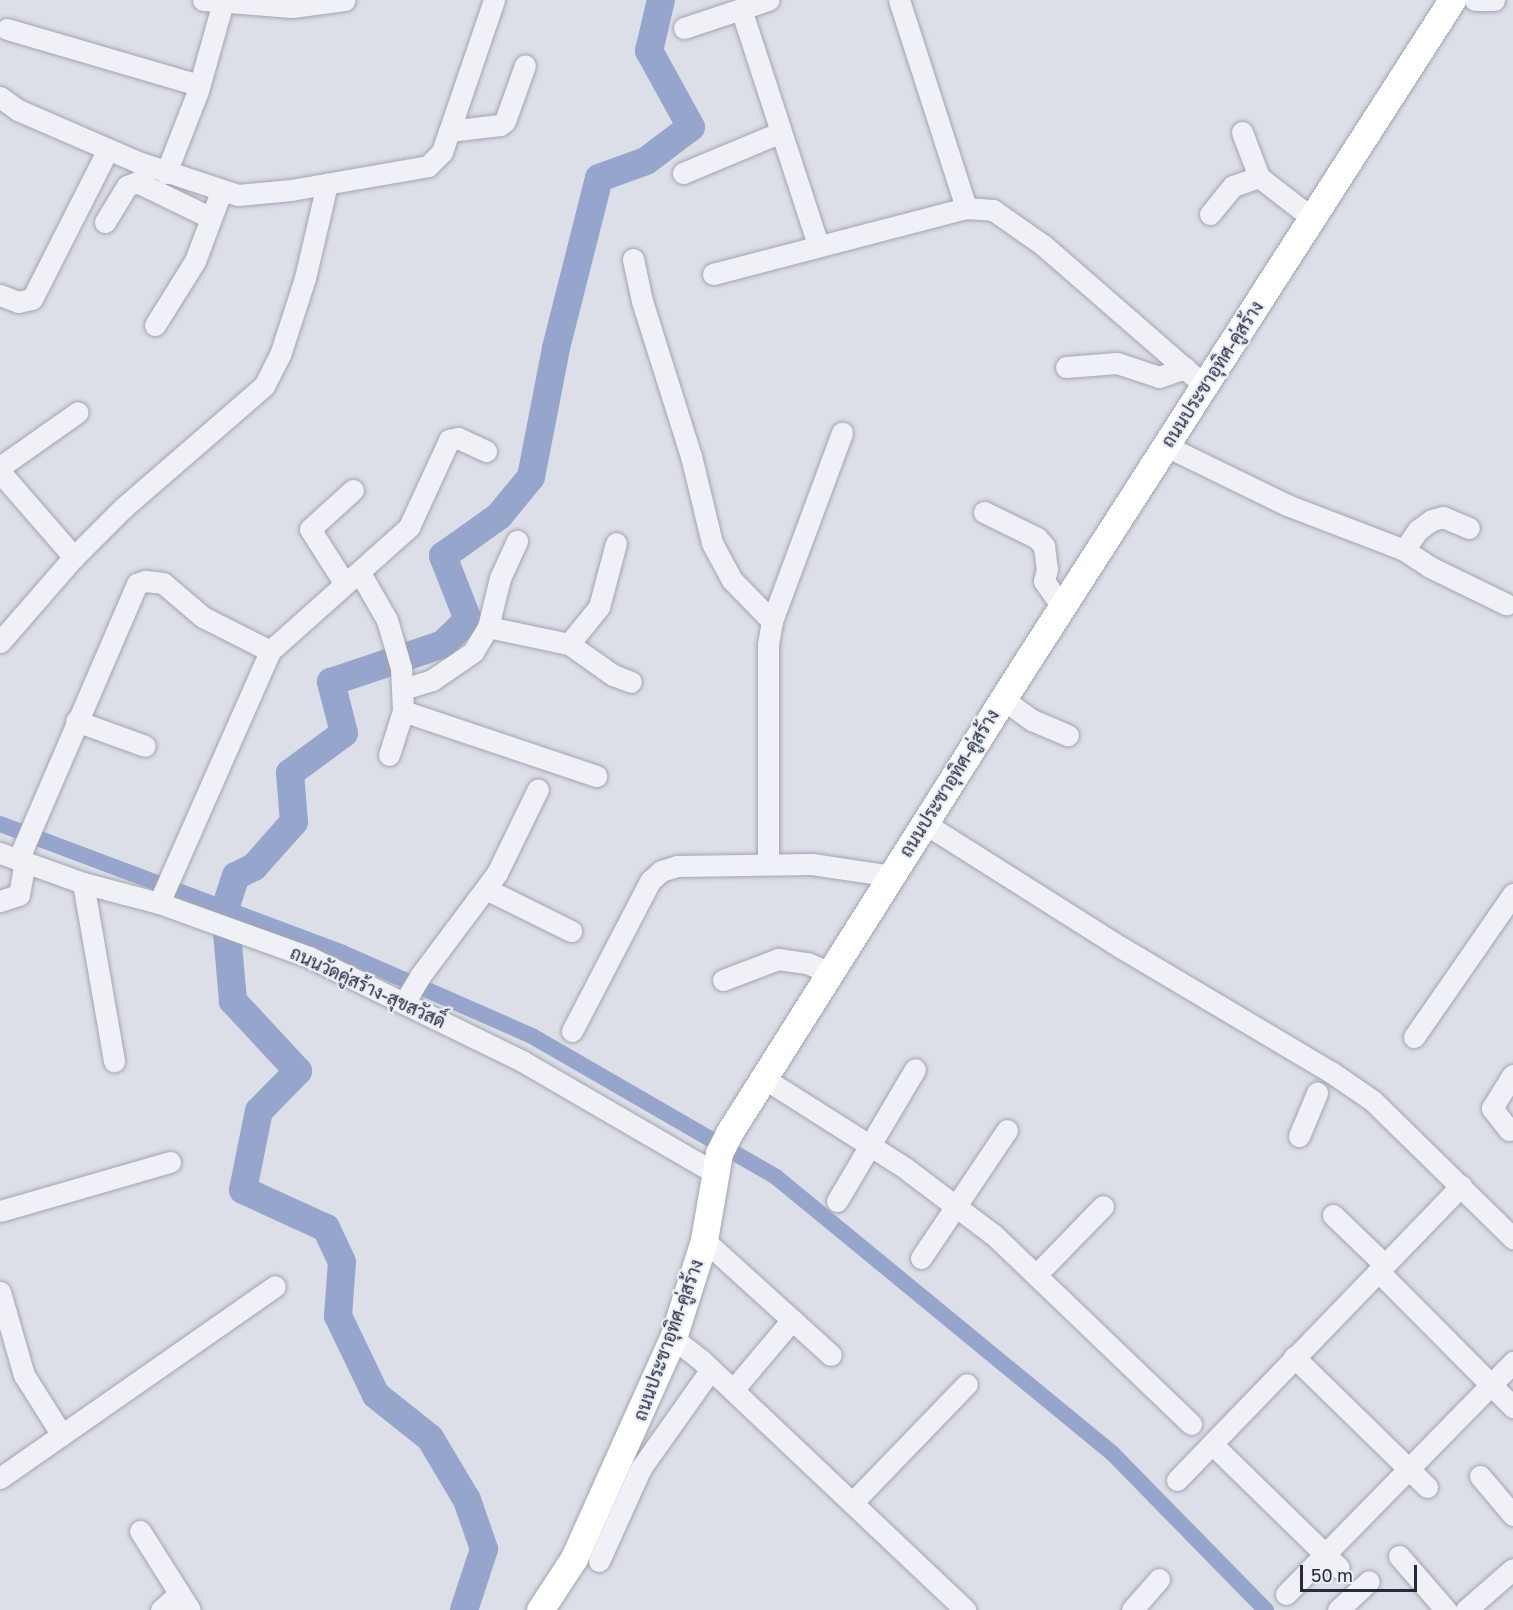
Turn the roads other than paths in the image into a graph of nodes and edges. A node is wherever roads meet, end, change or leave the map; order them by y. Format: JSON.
{"nodes":[{"id":1,"x":345,"y":0,"type":"edge"},
{"id":2,"x":495,"y":0,"type":"edge"},
{"id":3,"x":768,"y":0,"type":"edge"},
{"id":4,"x":899,"y":0,"type":"edge"},
{"id":5,"x":1452,"y":0,"type":"edge"},
{"id":6,"x":1475,"y":0,"type":"edge"},
{"id":7,"x":1494,"y":0,"type":"edge"},
{"id":8,"x":213,"y":1,"type":"edge"},
{"id":9,"x":274,"y":3,"type":"edge"},
{"id":10,"x":741,"y":9,"type":"junction"},
{"id":11,"x":684,"y":28,"type":"dead end"},
{"id":12,"x":7,"y":29,"type":"dead end"},
{"id":13,"x":525,"y":64,"type":"dead end"},
{"id":14,"x":199,"y":85,"type":"junction"},
{"id":15,"x":0,"y":97,"type":"edge"},
{"id":16,"x":449,"y":131,"type":"junction"},
{"id":17,"x":781,"y":132,"type":"junction"},
{"id":18,"x":1242,"y":132,"type":"dead end"},
{"id":19,"x":108,"y":149,"type":"junction"},
{"id":20,"x":166,"y":173,"type":"junction"},
{"id":21,"x":682,"y":173,"type":"dead end"},
{"id":22,"x":1259,"y":177,"type":"junction"},
{"id":23,"x":327,"y":184,"type":"junction"},
{"id":24,"x":221,"y":192,"type":"junction"},
{"id":25,"x":966,"y":208,"type":"junction"},
{"id":26,"x":1210,"y":214,"type":"dead end"},
{"id":27,"x":211,"y":218,"type":"junction"},
{"id":28,"x":1312,"y":218,"type":"junction"},
{"id":29,"x":105,"y":222,"type":"dead end"},
{"id":30,"x":818,"y":245,"type":"junction"},
{"id":31,"x":633,"y":259,"type":"dead end"},
{"id":32,"x":713,"y":274,"type":"dead end"},
{"id":33,"x":0,"y":295,"type":"edge"},
{"id":34,"x":155,"y":325,"type":"dead end"},
{"id":35,"x":1066,"y":366,"type":"dead end"},
{"id":36,"x":1185,"y":368,"type":"junction"},
{"id":37,"x":1205,"y":386,"type":"junction"},
{"id":38,"x":78,"y":412,"type":"dead end"},
{"id":39,"x":842,"y":433,"type":"dead end"},
{"id":40,"x":1166,"y":446,"type":"junction"},
{"id":41,"x":486,"y":451,"type":"dead end"},
{"id":42,"x":0,"y":467,"type":"edge"},
{"id":43,"x":0,"y":472,"type":"edge"},
{"id":44,"x":352,"y":490,"type":"dead end"},
{"id":45,"x":984,"y":512,"type":"dead end"},
{"id":46,"x":1469,"y":528,"type":"dead end"},
{"id":47,"x":516,"y":541,"type":"dead end"},
{"id":48,"x":616,"y":543,"type":"dead end"},
{"id":49,"x":1404,"y":550,"type":"junction"},
{"id":50,"x":74,"y":557,"type":"junction"},
{"id":51,"x":352,"y":579,"type":"junction"},
{"id":52,"x":1506,"y":604,"type":"dead end"},
{"id":53,"x":1062,"y":607,"type":"junction"},
{"id":54,"x":772,"y":621,"type":"junction"},
{"id":55,"x":488,"y":627,"type":"junction"},
{"id":56,"x":0,"y":642,"type":"edge"},
{"id":57,"x":569,"y":644,"type":"junction"},
{"id":58,"x":270,"y":651,"type":"junction"},
{"id":59,"x":631,"y":682,"type":"dead end"},
{"id":60,"x":403,"y":689,"type":"junction"},
{"id":61,"x":1003,"y":699,"type":"junction"},
{"id":62,"x":403,"y":711,"type":"junction"},
{"id":63,"x":76,"y":721,"type":"junction"},
{"id":64,"x":1068,"y":735,"type":"dead end"},
{"id":65,"x":145,"y":746,"type":"dead end"},
{"id":66,"x":389,"y":755,"type":"dead end"},
{"id":67,"x":596,"y":776,"type":"dead end"},
{"id":68,"x":538,"y":789,"type":"dead end"},
{"id":69,"x":924,"y":824,"type":"junction"},
{"id":70,"x":19,"y":850,"type":"edge"},
{"id":71,"x":768,"y":863,"type":"junction"},
{"id":72,"x":891,"y":876,"type":"junction"},
{"id":73,"x":83,"y":883,"type":"junction"},
{"id":74,"x":486,"y":889,"type":"junction"},
{"id":75,"x":1513,"y":894,"type":"edge"},
{"id":76,"x":0,"y":901,"type":"edge"},
{"id":77,"x":159,"y":903,"type":"junction"},
{"id":78,"x":570,"y":931,"type":"dead end"},
{"id":79,"x":830,"y":973,"type":"junction"},
{"id":80,"x":723,"y":980,"type":"dead end"},
{"id":81,"x":412,"y":990,"type":"junction"},
{"id":82,"x":572,"y":1031,"type":"dead end"},
{"id":83,"x":1414,"y":1037,"type":"dead end"},
{"id":84,"x":114,"y":1061,"type":"dead end"},
{"id":85,"x":915,"y":1069,"type":"dead end"},
{"id":86,"x":1513,"y":1076,"type":"edge"},
{"id":87,"x":765,"y":1079,"type":"junction"},
{"id":88,"x":1322,"y":1083,"type":"junction"},
{"id":89,"x":1008,"y":1130,"type":"dead end"},
{"id":90,"x":1509,"y":1130,"type":"dead end"},
{"id":91,"x":1299,"y":1136,"type":"dead end"},
{"id":92,"x":868,"y":1145,"type":"junction"},
{"id":93,"x":721,"y":1153,"type":"junction"},
{"id":94,"x":170,"y":1162,"type":"dead end"},
{"id":95,"x":1461,"y":1186,"type":"junction"},
{"id":96,"x":837,"y":1201,"type":"dead end"},
{"id":97,"x":955,"y":1205,"type":"junction"},
{"id":98,"x":1103,"y":1206,"type":"dead end"},
{"id":99,"x":0,"y":1211,"type":"edge"},
{"id":100,"x":1333,"y":1215,"type":"dead end"},
{"id":101,"x":1512,"y":1235,"type":"edge"},
{"id":102,"x":704,"y":1240,"type":"junction"},
{"id":103,"x":921,"y":1258,"type":"dead end"},
{"id":104,"x":1381,"y":1268,"type":"junction"},
{"id":105,"x":1036,"y":1275,"type":"junction"},
{"id":106,"x":275,"y":1286,"type":"dead end"},
{"id":107,"x":0,"y":1292,"type":"edge"},
{"id":108,"x":792,"y":1320,"type":"junction"},
{"id":109,"x":673,"y":1338,"type":"junction"},
{"id":110,"x":831,"y":1355,"type":"dead end"},
{"id":111,"x":1294,"y":1357,"type":"junction"},
{"id":112,"x":1513,"y":1362,"type":"edge"},
{"id":113,"x":711,"y":1370,"type":"junction"},
{"id":114,"x":1491,"y":1383,"type":"junction"},
{"id":115,"x":967,"y":1384,"type":"dead end"},
{"id":116,"x":733,"y":1390,"type":"junction"},
{"id":117,"x":1513,"y":1407,"type":"edge"},
{"id":118,"x":1191,"y":1424,"type":"dead end"},
{"id":119,"x":62,"y":1435,"type":"junction"},
{"id":120,"x":1212,"y":1444,"type":"junction"},
{"id":121,"x":1408,"y":1469,"type":"junction"},
{"id":122,"x":1480,"y":1476,"type":"dead end"},
{"id":123,"x":0,"y":1478,"type":"edge"},
{"id":124,"x":1177,"y":1480,"type":"dead end"},
{"id":125,"x":1427,"y":1488,"type":"dead end"},
{"id":126,"x":852,"y":1503,"type":"junction"},
{"id":127,"x":1513,"y":1515,"type":"edge"},
{"id":128,"x":140,"y":1531,"type":"dead end"},
{"id":129,"x":1399,"y":1557,"type":"dead end"},
{"id":130,"x":599,"y":1561,"type":"dead end"},
{"id":131,"x":1332,"y":1561,"type":"junction"},
{"id":132,"x":1513,"y":1569,"type":"edge"},
{"id":133,"x":1159,"y":1579,"type":"dead end"},
{"id":134,"x":1369,"y":1581,"type":"dead end"},
{"id":135,"x":1286,"y":1594,"type":"dead end"},
{"id":136,"x":185,"y":1602,"type":"edge"},
{"id":137,"x":547,"y":1606,"type":"edge"},
{"id":138,"x":161,"y":1610,"type":"edge"},
{"id":139,"x":965,"y":1610,"type":"edge"},
{"id":140,"x":1132,"y":1610,"type":"edge"},
{"id":141,"x":1338,"y":1610,"type":"edge"},
{"id":142,"x":1446,"y":1610,"type":"edge"},
{"id":143,"x":1466,"y":1610,"type":"edge"}],
"edges":[{"from":1,"to":9,"type":"street"},
{"from":2,"to":16,"type":"street"},
{"from":3,"to":10,"type":"street"},
{"from":4,"to":25,"type":"street"},
{"from":5,"to":28,"type":"main road","name":"ถนนประชาอุทิศ-คู่สร้าง"},
{"from":6,"to":7,"type":"street"},
{"from":8,"to":9,"type":"street"},
{"from":8,"to":14,"type":"street"},
{"from":10,"to":11,"type":"street"},
{"from":10,"to":17,"type":"street"},
{"from":12,"to":14,"type":"street"},
{"from":13,"to":16,"type":"street"},
{"from":14,"to":20,"type":"street"},
{"from":15,"to":19,"type":"street"},
{"from":16,"to":23,"type":"street"},
{"from":17,"to":21,"type":"street"},
{"from":17,"to":30,"type":"street"},
{"from":18,"to":22,"type":"street"},
{"from":19,"to":20,"type":"street"},
{"from":19,"to":33,"type":"street"},
{"from":20,"to":24,"type":"street"},
{"from":22,"to":26,"type":"street"},
{"from":22,"to":28,"type":"street"},
{"from":23,"to":24,"type":"street"},
{"from":23,"to":50,"type":"street"},
{"from":24,"to":27,"type":"street"},
{"from":25,"to":30,"type":"street"},
{"from":25,"to":36,"type":"street"},
{"from":27,"to":29,"type":"street"},
{"from":27,"to":34,"type":"street"},
{"from":28,"to":37,"type":"main road","name":"ถนนประชาอุทิศ-คู่สร้าง"},
{"from":30,"to":32,"type":"street"},
{"from":31,"to":54,"type":"street"},
{"from":35,"to":36,"type":"street"},
{"from":36,"to":37,"type":"street"},
{"from":37,"to":40,"type":"main road","name":"ถนนประชาอุทิศ-คู่สร้าง"},
{"from":38,"to":42,"type":"street"},
{"from":39,"to":54,"type":"street"},
{"from":40,"to":49,"type":"street"},
{"from":40,"to":53,"type":"main road","name":"ถนนประชาอุทิศ-คู่สร้าง"},
{"from":41,"to":51,"type":"street"},
{"from":43,"to":50,"type":"street"},
{"from":44,"to":51,"type":"street"},
{"from":45,"to":53,"type":"street"},
{"from":46,"to":49,"type":"street"},
{"from":47,"to":55,"type":"street"},
{"from":48,"to":57,"type":"street"},
{"from":49,"to":52,"type":"street"},
{"from":50,"to":56,"type":"street"},
{"from":51,"to":58,"type":"street"},
{"from":51,"to":60,"type":"street"},
{"from":53,"to":61,"type":"main road","name":"ถนนประชาอุทิศ-คู่สร้าง"},
{"from":54,"to":71,"type":"street"},
{"from":55,"to":57,"type":"street"},
{"from":55,"to":60,"type":"street"},
{"from":57,"to":59,"type":"street"},
{"from":58,"to":63,"type":"street"},
{"from":58,"to":77,"type":"street"},
{"from":60,"to":62,"type":"street"},
{"from":61,"to":64,"type":"street"},
{"from":61,"to":69,"type":"main road","name":"ถนนประชาอุทิศ-คู่สร้าง"},
{"from":62,"to":66,"type":"street"},
{"from":62,"to":67,"type":"street"},
{"from":63,"to":65,"type":"street"},
{"from":63,"to":70,"type":"street"},
{"from":68,"to":74,"type":"street"},
{"from":69,"to":72,"type":"main road","name":"ถนนประชาอุทิศ-คู่สร้าง"},
{"from":69,"to":88,"type":"street"},
{"from":70,"to":73,"type":"street","name":"ถนนวัดคู่สร้าง-สุขสวัสดิ์"},
{"from":70,"to":76,"type":"street"},
{"from":71,"to":72,"type":"street"},
{"from":71,"to":82,"type":"street"},
{"from":72,"to":79,"type":"main road","name":"ถนนประชาอุทิศ-คู่สร้าง"},
{"from":73,"to":77,"type":"street","name":"ถนนวัดคู่สร้าง-สุขสวัสดิ์"},
{"from":73,"to":84,"type":"street"},
{"from":74,"to":78,"type":"street"},
{"from":74,"to":81,"type":"street"},
{"from":75,"to":83,"type":"street"},
{"from":77,"to":81,"type":"street","name":"ถนนวัดคู่สร้าง-สุขสวัสดิ์"},
{"from":79,"to":80,"type":"street"},
{"from":79,"to":87,"type":"main road","name":"ถนนประชาอุทิศ-คู่สร้าง"},
{"from":81,"to":93,"type":"street","name":"ถนนวัดคู่สร้าง-สุขสวัสดิ์"},
{"from":85,"to":92,"type":"street"},
{"from":86,"to":90,"type":"street"},
{"from":87,"to":92,"type":"street"},
{"from":87,"to":93,"type":"main road","name":"ถนนประชาอุทิศ-คู่สร้าง"},
{"from":88,"to":91,"type":"street"},
{"from":88,"to":95,"type":"street"},
{"from":89,"to":97,"type":"street"},
{"from":92,"to":96,"type":"street"},
{"from":92,"to":97,"type":"street"},
{"from":93,"to":102,"type":"main road","name":"ถนนประชาอุทิศ-คู่สร้าง"},
{"from":94,"to":99,"type":"street"},
{"from":95,"to":101,"type":"street"},
{"from":95,"to":104,"type":"street"},
{"from":97,"to":103,"type":"street"},
{"from":97,"to":105,"type":"street"},
{"from":98,"to":105,"type":"street"},
{"from":100,"to":104,"type":"street"},
{"from":102,"to":108,"type":"street"},
{"from":102,"to":109,"type":"main road","name":"ถนนประชาอุทิศ-คู่สร้าง"},
{"from":104,"to":111,"type":"street"},
{"from":104,"to":114,"type":"street"},
{"from":105,"to":118,"type":"street"},
{"from":106,"to":119,"type":"street"},
{"from":107,"to":119,"type":"street"},
{"from":108,"to":110,"type":"street"},
{"from":108,"to":116,"type":"street"},
{"from":109,"to":113,"type":"street"},
{"from":109,"to":137,"type":"main road","name":"ถนนประชาอุทิศ-คู่สร้าง"},
{"from":111,"to":120,"type":"street"},
{"from":111,"to":121,"type":"street"},
{"from":112,"to":114,"type":"street"},
{"from":113,"to":116,"type":"street"},
{"from":113,"to":130,"type":"street"},
{"from":114,"to":117,"type":"street"},
{"from":114,"to":121,"type":"street"},
{"from":115,"to":126,"type":"street"},
{"from":116,"to":126,"type":"street"},
{"from":119,"to":123,"type":"street"},
{"from":120,"to":124,"type":"street"},
{"from":120,"to":131,"type":"street"},
{"from":121,"to":125,"type":"street"},
{"from":121,"to":131,"type":"street"},
{"from":122,"to":127,"type":"street"},
{"from":126,"to":139,"type":"street"},
{"from":128,"to":136,"type":"street"},
{"from":129,"to":142,"type":"street"},
{"from":131,"to":135,"type":"street"},
{"from":132,"to":143,"type":"street"},
{"from":133,"to":140,"type":"street"},
{"from":134,"to":141,"type":"street"},
{"from":136,"to":138,"type":"street"}]}
